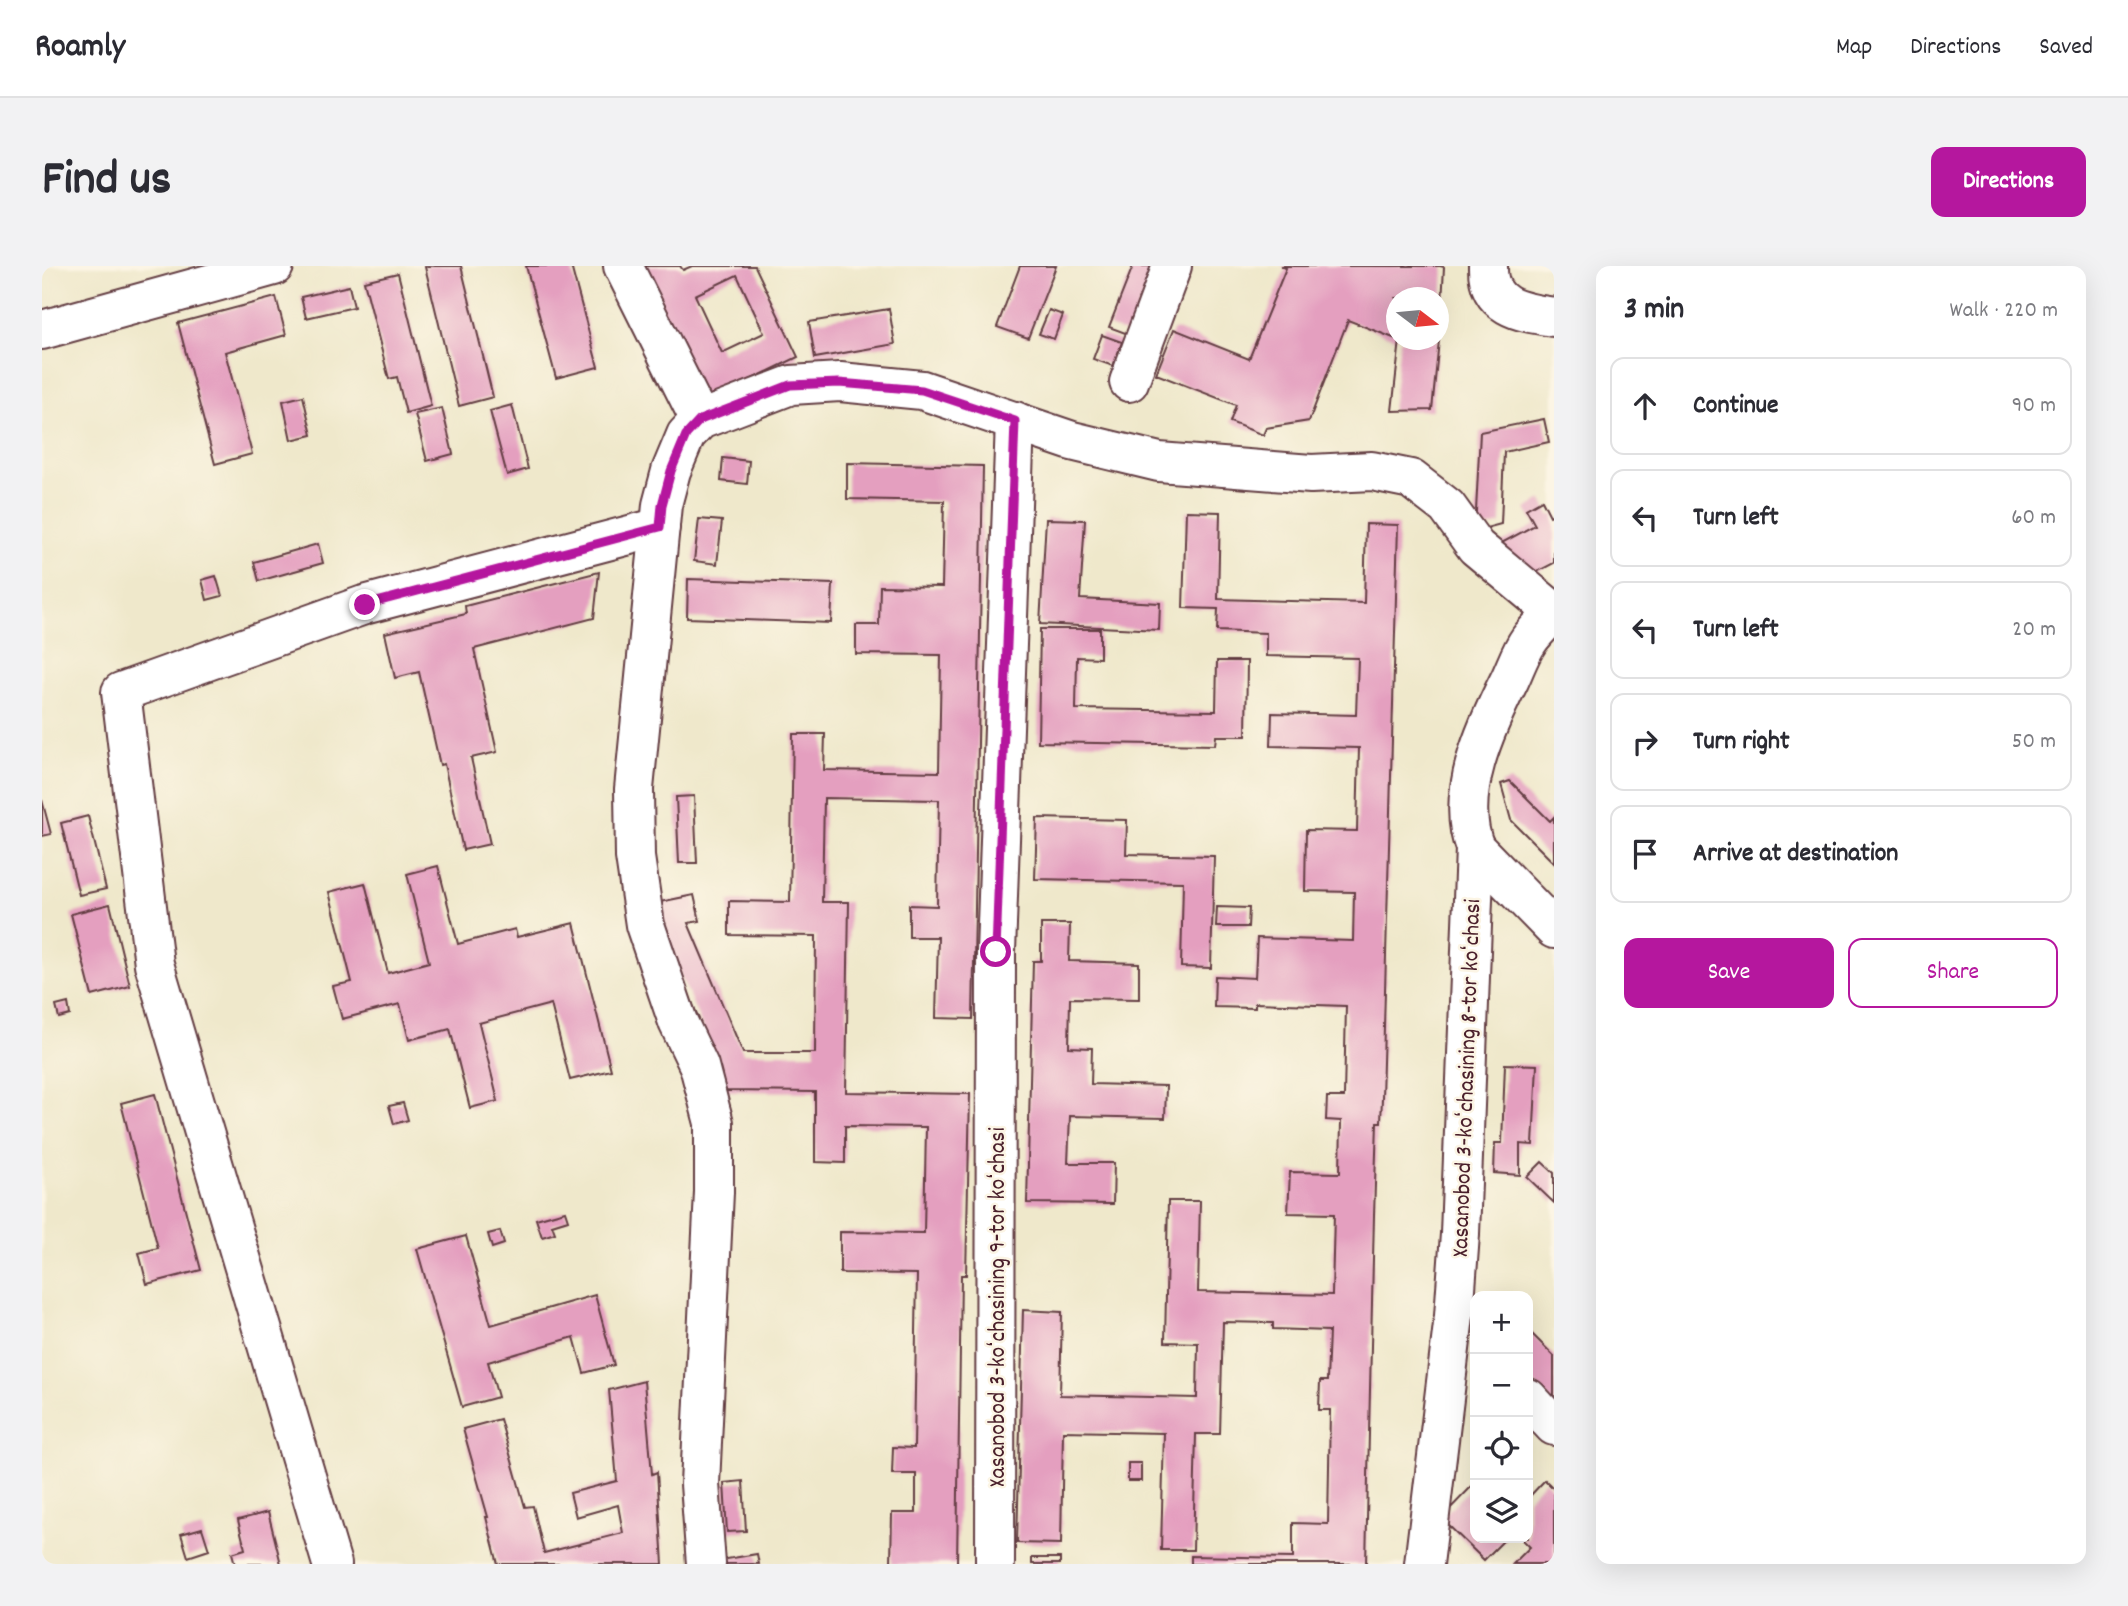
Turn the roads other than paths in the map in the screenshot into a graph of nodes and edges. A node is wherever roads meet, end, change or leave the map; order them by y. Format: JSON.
{"nodes":[{"id":1,"x":274,"y":266,"type":"edge"},
{"id":2,"x":623,"y":266,"type":"edge"},
{"id":3,"x":1172,"y":266,"type":"edge"},
{"id":4,"x":1488,"y":266,"type":"edge"},
{"id":5,"x":1554,"y":317,"type":"edge"},
{"id":6,"x":42,"y":330,"type":"edge"},
{"id":7,"x":1129,"y":382,"type":"dead end"},
{"id":8,"x":700,"y":420,"type":"junction"},
{"id":9,"x":1015,"y":421,"type":"junction"},
{"id":10,"x":660,"y":527,"type":"junction"},
{"id":11,"x":1554,"y":612,"type":"edge"},
{"id":12,"x":1475,"y":848,"type":"junction"},
{"id":13,"x":1554,"y":929,"type":"edge"},
{"id":14,"x":1465,"y":1328,"type":"edge"},
{"id":15,"x":1533,"y":1403,"type":"edge"},
{"id":16,"x":1554,"y":1426,"type":"edge"},
{"id":17,"x":332,"y":1564,"type":"edge"},
{"id":18,"x":706,"y":1564,"type":"edge"},
{"id":19,"x":995,"y":1564,"type":"edge"},
{"id":20,"x":1424,"y":1564,"type":"edge"}],
"edges":[{"from":1,"to":6,"type":"street"},
{"from":2,"to":8,"type":"street"},
{"from":3,"to":7,"type":"street"},
{"from":4,"to":5,"type":"street"},
{"from":8,"to":9,"type":"street"},
{"from":8,"to":10,"type":"street"},
{"from":9,"to":11,"type":"street"},
{"from":9,"to":19,"type":"street","name":"Xasanobod 3-koʻchasining 9-tor koʻchasi"},
{"from":10,"to":17,"type":"street"},
{"from":10,"to":18,"type":"street"},
{"from":11,"to":12,"type":"street","name":"Xasanobod 3-koʻchasining 8-tor koʻchasi"},
{"from":12,"to":13,"type":"street"},
{"from":12,"to":14,"type":"street","name":"Xasanobod 3-koʻchasining 8-tor koʻchasi"},
{"from":14,"to":20,"type":"street","name":"Xasanobod 3-koʻchasining 8-tor koʻchasi"},
{"from":15,"to":16,"type":"street"}]}
